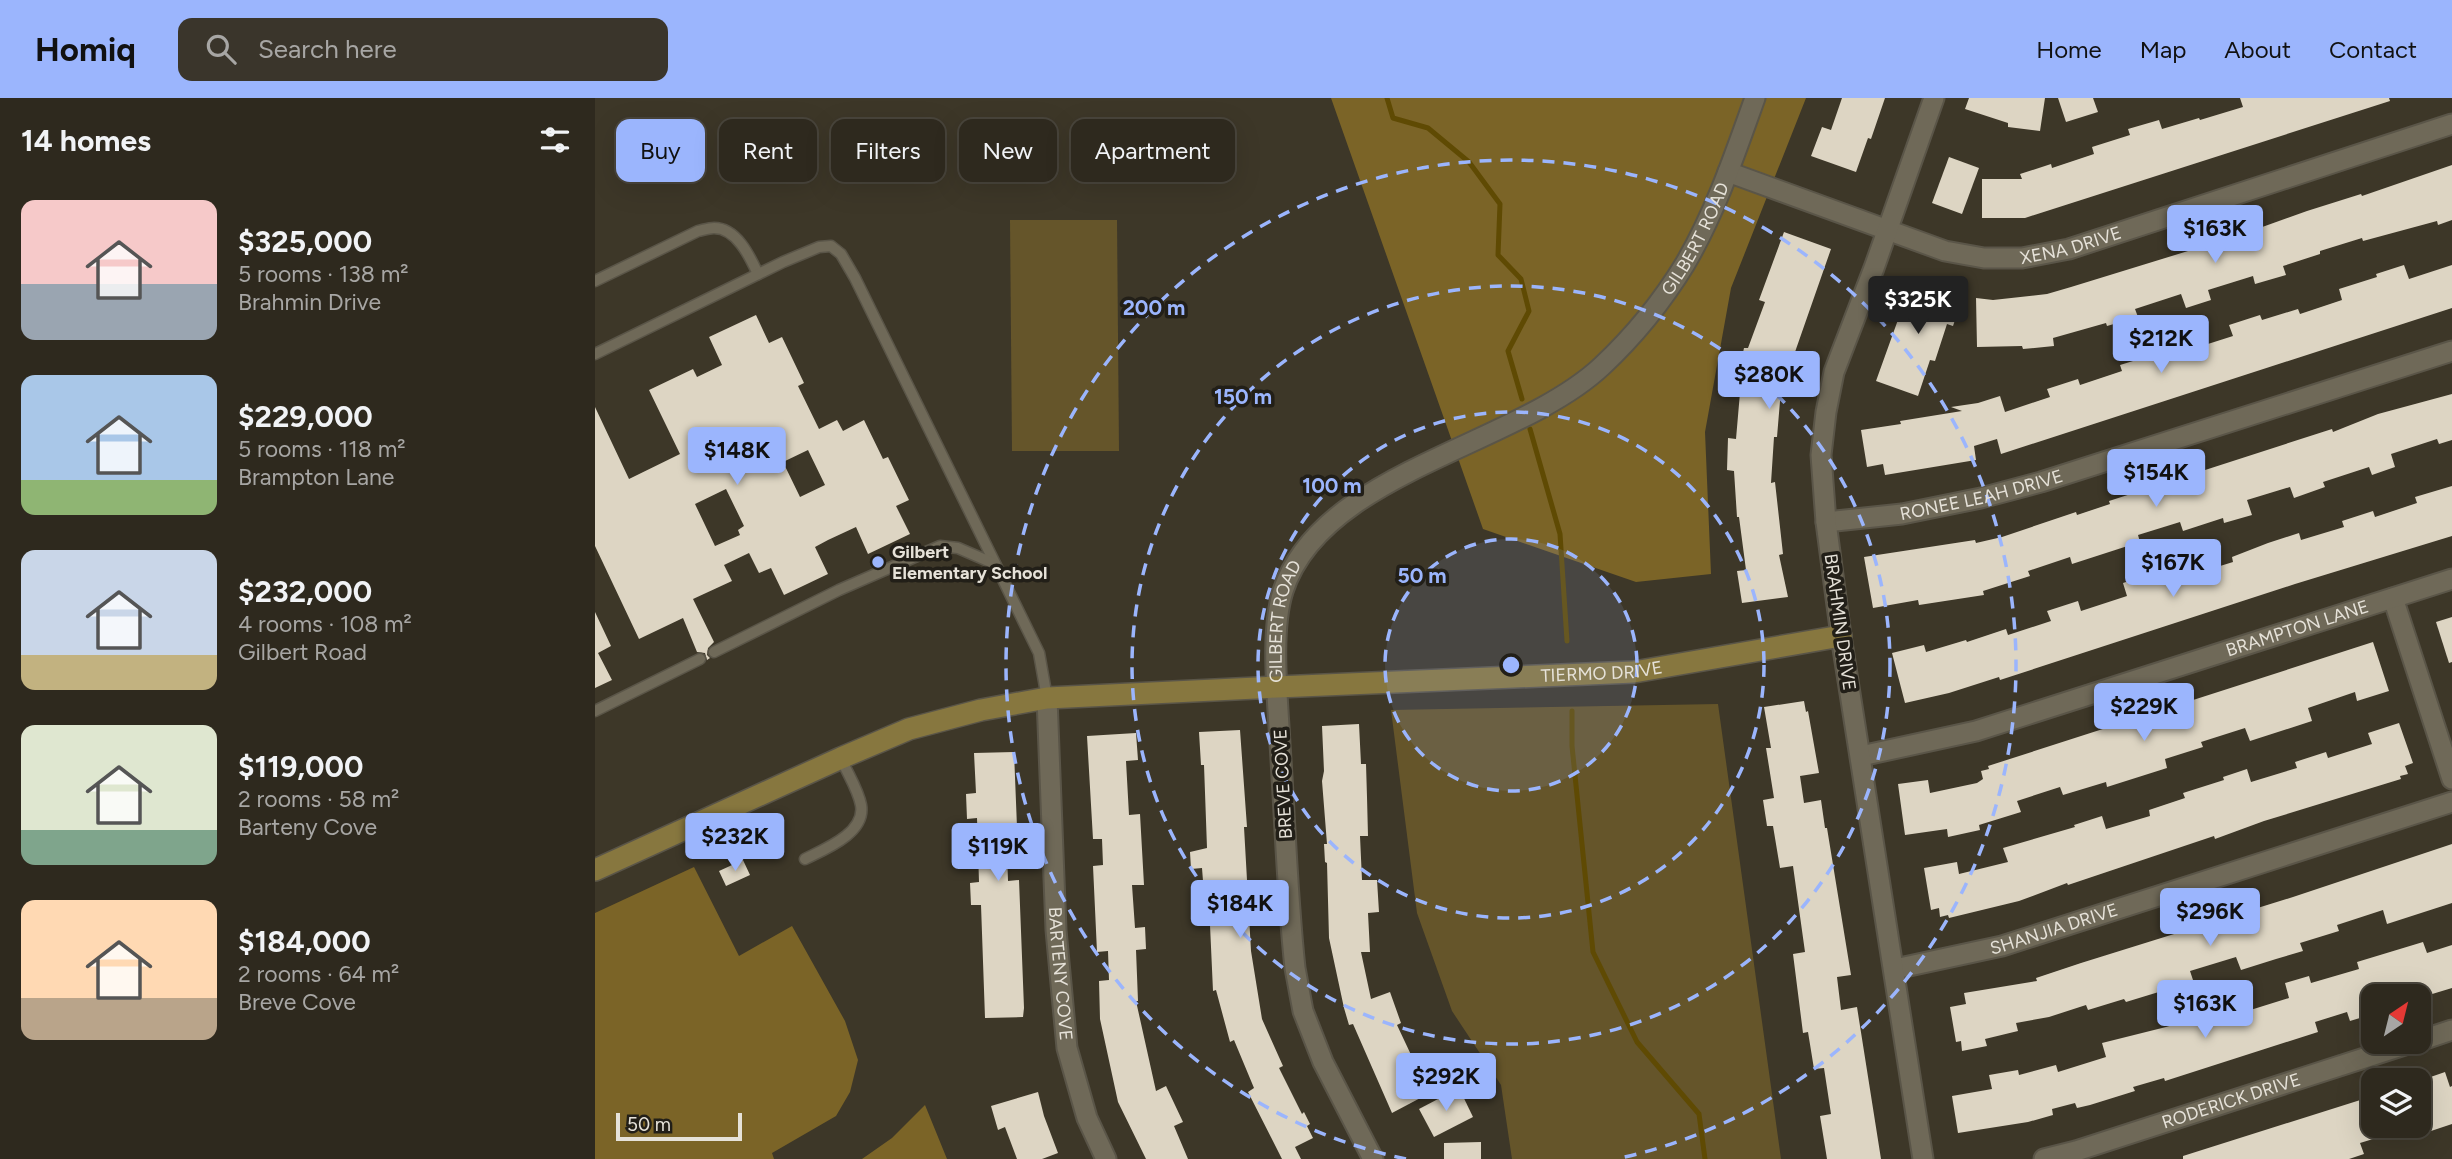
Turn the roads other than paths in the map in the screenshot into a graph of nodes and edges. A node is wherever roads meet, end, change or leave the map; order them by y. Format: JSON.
{"nodes":[{"id":1,"x":1755,"y":98,"type":"edge"},
{"id":2,"x":1934,"y":98,"type":"edge"},
{"id":3,"x":2452,"y":124,"type":"edge"},
{"id":4,"x":1728,"y":172,"type":"junction"},
{"id":5,"x":1887,"y":231,"type":"junction"},
{"id":6,"x":758,"y":274,"type":"junction"},
{"id":7,"x":595,"y":281,"type":"edge"},
{"id":8,"x":2452,"y":351,"type":"edge"},
{"id":9,"x":595,"y":354,"type":"edge"},
{"id":10,"x":1826,"y":522,"type":"junction"},
{"id":11,"x":995,"y":564,"type":"junction"},
{"id":12,"x":2452,"y":579,"type":"edge"},
{"id":13,"x":2393,"y":598,"type":"junction"},
{"id":14,"x":1841,"y":636,"type":"junction"},
{"id":15,"x":714,"y":652,"type":"dead end"},
{"id":16,"x":700,"y":659,"type":"dead end"},
{"id":17,"x":1277,"y":687,"type":"junction"},
{"id":18,"x":1048,"y":698,"type":"junction"},
{"id":19,"x":595,"y":711,"type":"edge"},
{"id":20,"x":1860,"y":755,"type":"junction"},
{"id":21,"x":841,"y":758,"type":"junction"},
{"id":22,"x":2452,"y":779,"type":"edge"},
{"id":23,"x":2452,"y":802,"type":"edge"},
{"id":24,"x":805,"y":859,"type":"dead end"},
{"id":25,"x":595,"y":870,"type":"edge"},
{"id":26,"x":1895,"y":969,"type":"junction"},
{"id":27,"x":2452,"y":1030,"type":"edge"},
{"id":28,"x":2431,"y":1037,"type":"edge"},
{"id":29,"x":2378,"y":1054,"type":"edge"},
{"id":30,"x":1106,"y":1159,"type":"edge"},
{"id":31,"x":1373,"y":1159,"type":"edge"},
{"id":32,"x":1923,"y":1159,"type":"edge"},
{"id":33,"x":2044,"y":1159,"type":"edge"}],
"edges":[{"from":1,"to":4,"type":"street","name":"GILBERT ROAD"},
{"from":2,"to":5,"type":"street","name":"BRAHMIN DRIVE"},
{"from":3,"to":5,"type":"street","name":"XENA DRIVE"},
{"from":4,"to":5,"type":"street","name":"XENA DRIVE"},
{"from":4,"to":17,"type":"street","name":"GILBERT ROAD"},
{"from":5,"to":10,"type":"street","name":"BRAHMIN DRIVE"},
{"from":6,"to":7,"type":"lane"},
{"from":6,"to":9,"type":"lane"},
{"from":6,"to":11,"type":"lane"},
{"from":8,"to":10,"type":"street","name":"RONEE LEAH DRIVE"},
{"from":10,"to":14,"type":"street","name":"BRAHMIN DRIVE"},
{"from":11,"to":15,"type":"lane"},
{"from":11,"to":18,"type":"lane"},
{"from":12,"to":13,"type":"street","name":"BRAMPTON LANE"},
{"from":13,"to":20,"type":"street","name":"BRAMPTON LANE"},
{"from":13,"to":22,"type":"street"},
{"from":14,"to":17,"type":"street","name":"TIERMO DRIVE"},
{"from":14,"to":20,"type":"street","name":"BRAHMIN DRIVE"},
{"from":16,"to":19,"type":"lane"},
{"from":17,"to":18,"type":"street","name":"GILBERT ROAD"},
{"from":17,"to":31,"type":"street","name":"BREVE COVE"},
{"from":18,"to":21,"type":"street","name":"GILBERT ROAD"},
{"from":18,"to":30,"type":"street","name":"BARTENY COVE"},
{"from":20,"to":26,"type":"street","name":"BRAHMIN DRIVE"},
{"from":21,"to":24,"type":"lane"},
{"from":21,"to":25,"type":"street","name":"GILBERT ROAD"},
{"from":23,"to":26,"type":"street","name":"SHANJIA DRIVE"},
{"from":26,"to":32,"type":"street","name":"BRAHMIN DRIVE"},
{"from":27,"to":28,"type":"street","name":"RODERICK DRIVE"},
{"from":29,"to":33,"type":"street","name":"RODERICK DRIVE"}]}
